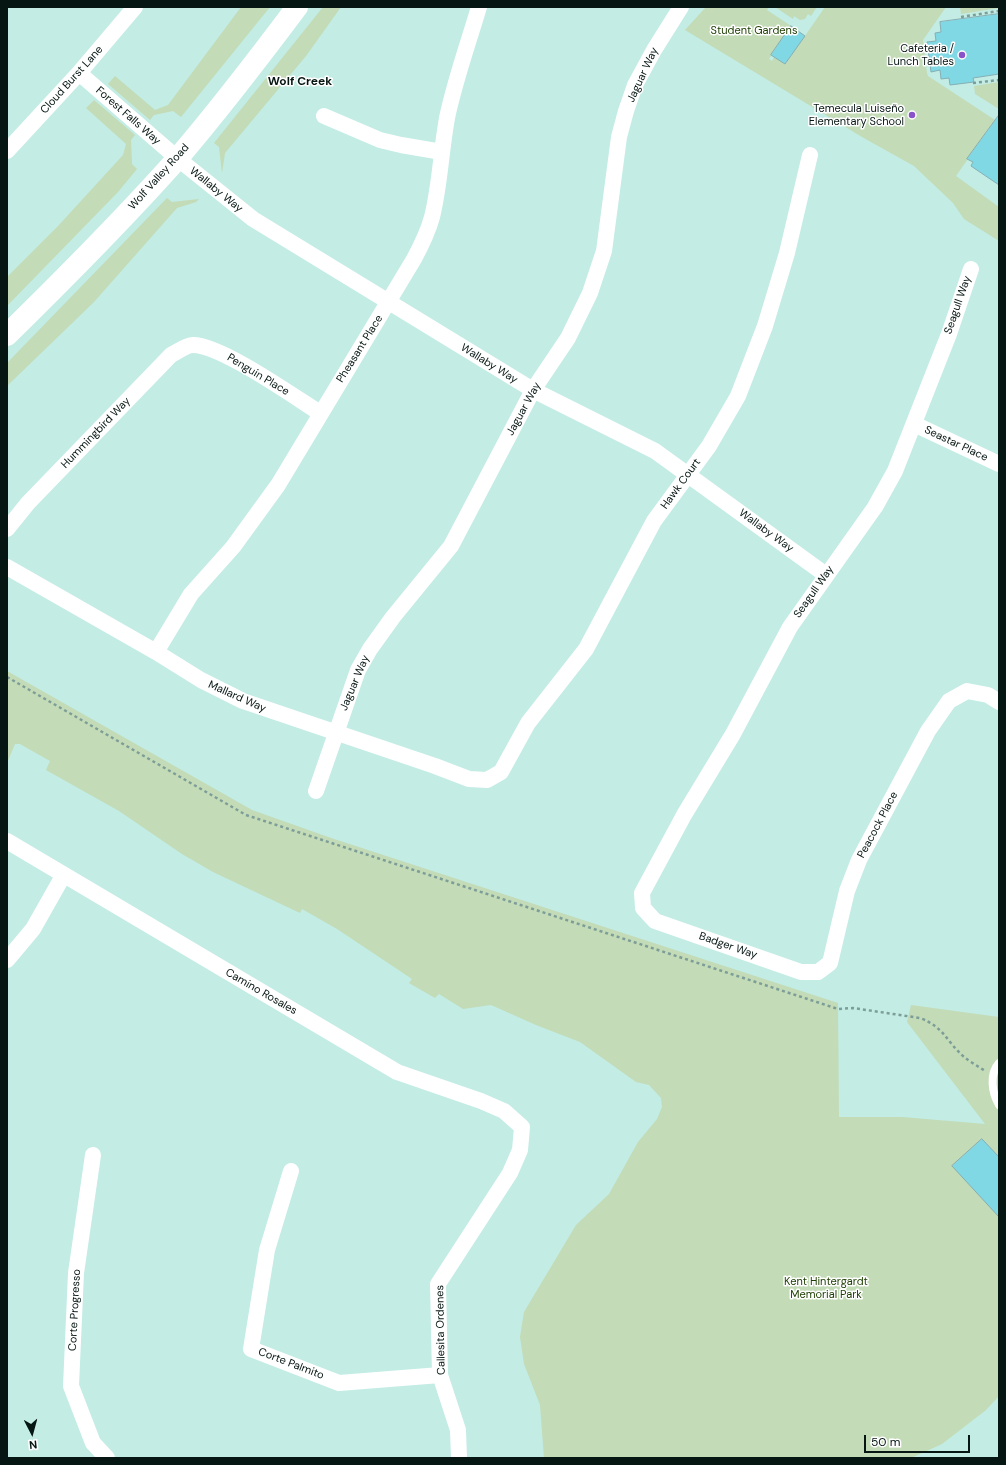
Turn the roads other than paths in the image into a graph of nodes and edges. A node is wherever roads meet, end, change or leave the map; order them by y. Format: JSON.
{"nodes":[{"id":1,"x":135,"y":7,"type":"edge"},
{"id":2,"x":297,"y":7,"type":"edge"},
{"id":3,"x":479,"y":7,"type":"edge"},
{"id":4,"x":681,"y":7,"type":"edge"},
{"id":5,"x":79,"y":73,"type":"junction"},
{"id":6,"x":324,"y":116,"type":"dead end"},
{"id":7,"x":7,"y":151,"type":"edge"},
{"id":8,"x":442,"y":152,"type":"junction"},
{"id":9,"x":810,"y":155,"type":"dead end"},
{"id":10,"x":177,"y":158,"type":"junction"},
{"id":11,"x":971,"y":269,"type":"dead end"},
{"id":12,"x":389,"y":302,"type":"junction"},
{"id":13,"x":7,"y":335,"type":"edge"},
{"id":14,"x":192,"y":345,"type":"joint"},
{"id":15,"x":533,"y":390,"type":"junction"},
{"id":16,"x":320,"y":412,"type":"junction"},
{"id":17,"x":914,"y":424,"type":"junction"},
{"id":18,"x":999,"y":464,"type":"edge"},
{"id":19,"x":687,"y":474,"type":"junction"},
{"id":20,"x":7,"y":529,"type":"edge"},
{"id":21,"x":7,"y":567,"type":"edge"},
{"id":22,"x":826,"y":575,"type":"junction"},
{"id":23,"x":156,"y":652,"type":"junction"},
{"id":24,"x":999,"y":702,"type":"edge"},
{"id":25,"x":336,"y":732,"type":"junction"},
{"id":26,"x":487,"y":780,"type":"joint"},
{"id":27,"x":316,"y":791,"type":"dead end"},
{"id":28,"x":7,"y":841,"type":"edge"},
{"id":29,"x":63,"y":876,"type":"junction"},
{"id":30,"x":643,"y":908,"type":"joint"},
{"id":31,"x":7,"y":960,"type":"edge"},
{"id":32,"x":818,"y":972,"type":"joint"},
{"id":33,"x":999,"y":1063,"type":"edge"},
{"id":34,"x":999,"y":1105,"type":"edge"},
{"id":35,"x":522,"y":1126,"type":"joint"},
{"id":36,"x":93,"y":1155,"type":"dead end"},
{"id":37,"x":291,"y":1171,"type":"dead end"},
{"id":38,"x":440,"y":1375,"type":"junction"},
{"id":39,"x":107,"y":1458,"type":"edge"},
{"id":40,"x":459,"y":1458,"type":"edge"}],
"edges":[{"from":1,"to":5,"type":"street","name":"Cloud Burst Lane"},
{"from":2,"to":10,"type":"main road","name":"Wolf Valley Road"},
{"from":3,"to":8,"type":"street","name":"Pheasant Place"},
{"from":4,"to":15,"type":"street","name":"Jaguar Way"},
{"from":5,"to":7,"type":"street","name":"Cloud Burst Lane"},
{"from":5,"to":10,"type":"street","name":"Forest Falls Way"},
{"from":6,"to":8,"type":"street"},
{"from":8,"to":12,"type":"street","name":"Pheasant Place"},
{"from":9,"to":19,"type":"street","name":"Hawk Court"},
{"from":10,"to":12,"type":"street","name":"Wallaby Way"},
{"from":10,"to":13,"type":"main road","name":"Wolf Valley Road"},
{"from":11,"to":17,"type":"street","name":"Seagull Way"},
{"from":12,"to":15,"type":"street","name":"Wallaby Way"},
{"from":12,"to":16,"type":"street","name":"Pheasant Place"},
{"from":14,"to":16,"type":"street","name":"Penguin Place"},
{"from":14,"to":20,"type":"street","name":"Hummingbird Way"},
{"from":15,"to":19,"type":"street","name":"Wallaby Way"},
{"from":15,"to":25,"type":"street","name":"Jaguar Way"},
{"from":16,"to":23,"type":"street","name":"Pheasant Place"},
{"from":17,"to":18,"type":"street","name":"Seastar Place"},
{"from":17,"to":22,"type":"street","name":"Seagull Way"},
{"from":19,"to":22,"type":"street","name":"Wallaby Way"},
{"from":19,"to":26,"type":"street","name":"Hawk Court"},
{"from":21,"to":23,"type":"street","name":"Mallard Way"},
{"from":22,"to":30,"type":"street","name":"Seagull Way"},
{"from":23,"to":25,"type":"street","name":"Mallard Way"},
{"from":24,"to":32,"type":"street","name":"Peacock Place"},
{"from":25,"to":26,"type":"street","name":"Mallard Way"},
{"from":25,"to":27,"type":"street","name":"Jaguar Way"},
{"from":28,"to":29,"type":"street","name":"Camino Rosales"},
{"from":29,"to":31,"type":"street"},
{"from":29,"to":35,"type":"street","name":"Camino Rosales"},
{"from":30,"to":32,"type":"street","name":"Badger Way"},
{"from":33,"to":34,"type":"lane"},
{"from":35,"to":38,"type":"street","name":"Callesita Ordenes"},
{"from":36,"to":39,"type":"street","name":"Corte Progresso"},
{"from":37,"to":38,"type":"street","name":"Corte Palmito"},
{"from":38,"to":40,"type":"street","name":"Callesita Ordenes"}]}
